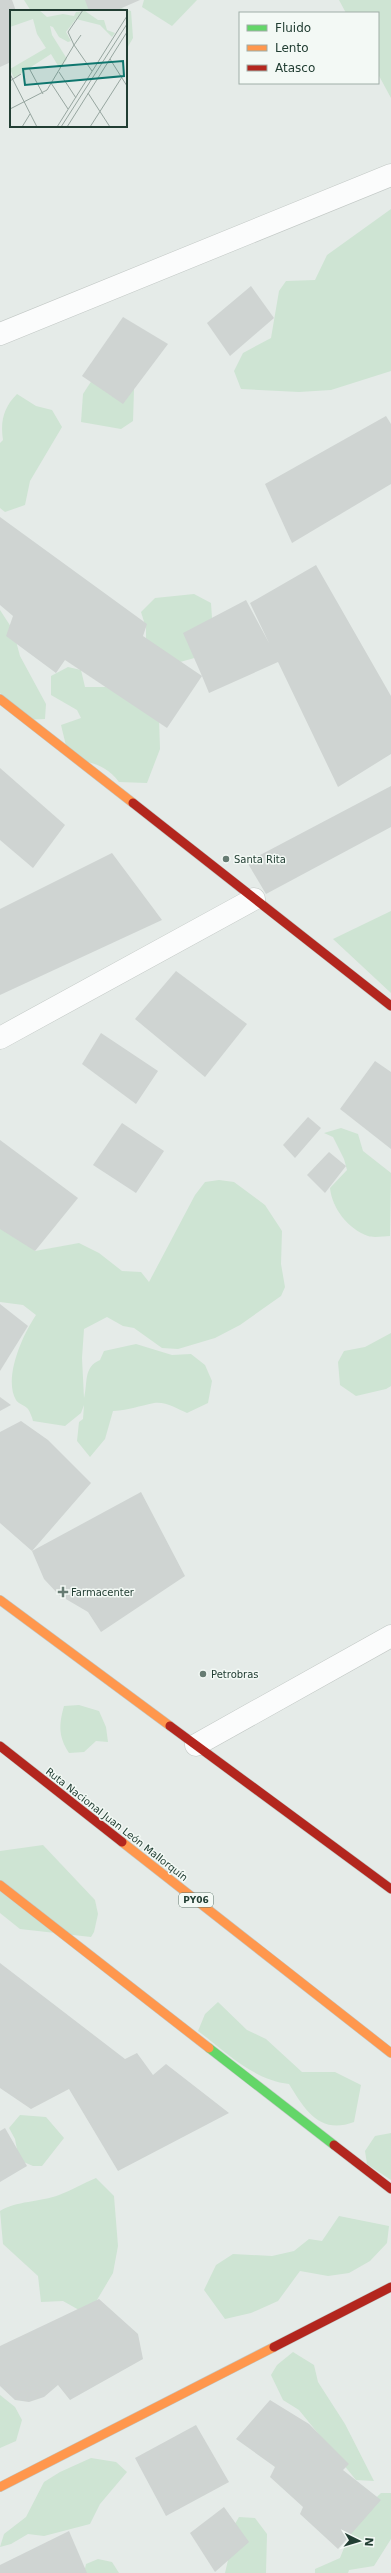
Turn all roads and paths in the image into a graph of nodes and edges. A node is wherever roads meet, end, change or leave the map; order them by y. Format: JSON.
{"nodes":[{"id":1,"x":391,"y":175,"type":"edge"},
{"id":2,"x":0,"y":334,"type":"edge"},
{"id":3,"x":0,"y":699,"type":"edge"},
{"id":4,"x":254,"y":899,"type":"junction"},
{"id":5,"x":391,"y":1006,"type":"edge"},
{"id":6,"x":0,"y":1038,"type":"edge"},
{"id":7,"x":0,"y":1600,"type":"edge"},
{"id":8,"x":391,"y":1636,"type":"edge"},
{"id":9,"x":196,"y":1745,"type":"junction"},
{"id":10,"x":0,"y":1746,"type":"edge"},
{"id":11,"x":0,"y":1885,"type":"edge"},
{"id":12,"x":391,"y":1889,"type":"edge"},
{"id":13,"x":391,"y":2053,"type":"edge"},
{"id":14,"x":391,"y":2190,"type":"edge"},
{"id":15,"x":391,"y":2287,"type":"edge"},
{"id":16,"x":0,"y":2487,"type":"edge"}],
"edges":[{"from":1,"to":2,"type":"street"},
{"from":3,"to":4,"type":"main road"},
{"from":4,"to":5,"type":"main road"},
{"from":4,"to":6,"type":"street"},
{"from":7,"to":9,"type":"main road"},
{"from":8,"to":9,"type":"street"},
{"from":9,"to":12,"type":"main road"},
{"from":10,"to":13,"type":"main road","name":"Ruta Nacional Juan León Mallorquín","number":"PY06"},
{"from":11,"to":14,"type":"main road"},
{"from":15,"to":16,"type":"main road"}]}
